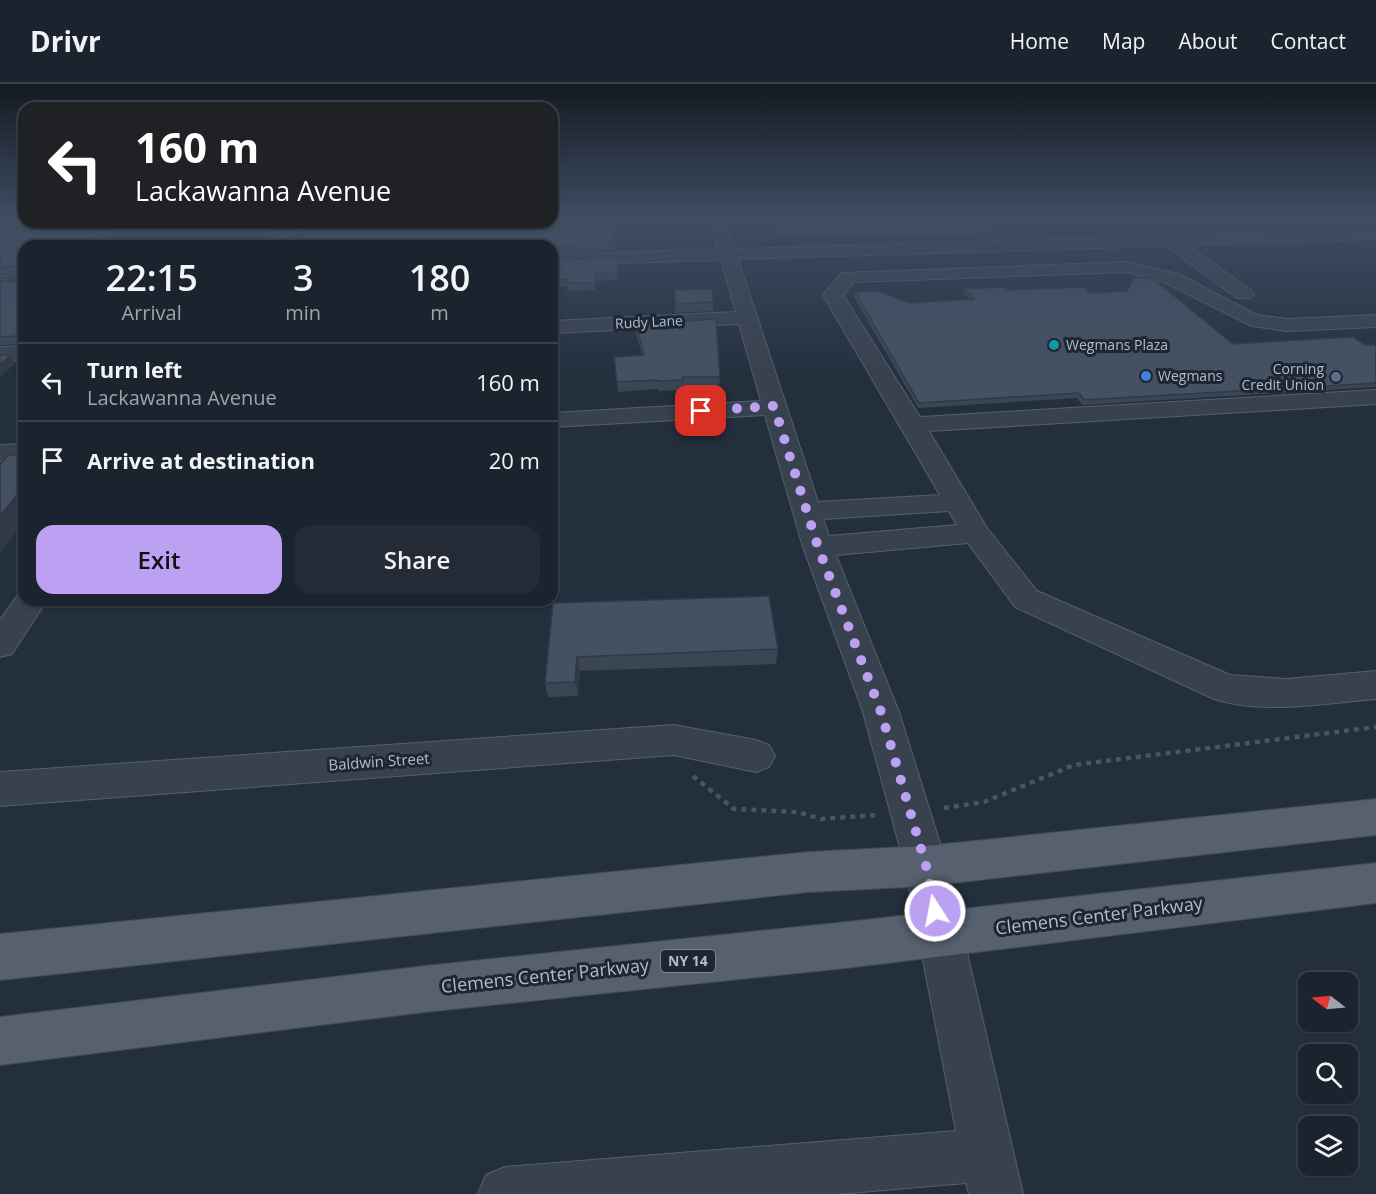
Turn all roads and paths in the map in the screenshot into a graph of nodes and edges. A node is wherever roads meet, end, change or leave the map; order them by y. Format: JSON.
{"nodes":[{"id":1,"x":732,"y":271,"type":"edge"},
{"id":2,"x":1021,"y":271,"type":"edge"},
{"id":3,"x":1142,"y":271,"type":"edge"},
{"id":4,"x":1212,"y":271,"type":"edge"},
{"id":5,"x":18,"y":280,"type":"edge"},
{"id":6,"x":0,"y":282,"type":"edge"},
{"id":7,"x":1244,"y":294,"type":"dead end"},
{"id":8,"x":745,"y":318,"type":"junction"},
{"id":9,"x":1376,"y":321,"type":"edge"},
{"id":10,"x":558,"y":327,"type":"edge"},
{"id":11,"x":18,"y":353,"type":"edge"},
{"id":12,"x":0,"y":354,"type":"edge"},
{"id":13,"x":1376,"y":397,"type":"edge"},
{"id":14,"x":774,"y":406,"type":"junction"},
{"id":15,"x":558,"y":420,"type":"edge"},
{"id":16,"x":914,"y":425,"type":"junction"},
{"id":17,"x":18,"y":452,"type":"edge"},
{"id":18,"x":0,"y":453,"type":"edge"},
{"id":19,"x":959,"y":502,"type":"junction"},
{"id":20,"x":807,"y":511,"type":"junction"},
{"id":21,"x":976,"y":533,"type":"junction"},
{"id":22,"x":818,"y":547,"type":"junction"},
{"id":23,"x":27,"y":606,"type":"edge"},
{"id":24,"x":0,"y":645,"type":"edge"},
{"id":25,"x":1376,"y":685,"type":"edge"},
{"id":26,"x":1376,"y":727,"type":"edge"},
{"id":27,"x":756,"y":756,"type":"dead end"},
{"id":28,"x":684,"y":769,"type":"dead end"},
{"id":29,"x":0,"y":789,"type":"edge"},
{"id":30,"x":912,"y":813,"type":"junction"},
{"id":31,"x":1376,"y":817,"type":"edge"},
{"id":32,"x":926,"y":866,"type":"junction"},
{"id":33,"x":1376,"y":883,"type":"edge"},
{"id":34,"x":939,"y":934,"type":"junction"},
{"id":35,"x":0,"y":957,"type":"edge"},
{"id":36,"x":0,"y":1041,"type":"edge"},
{"id":37,"x":992,"y":1174,"type":"edge"},
{"id":38,"x":505,"y":1194,"type":"edge"}],
"edges":[{"from":1,"to":8,"type":"street"},
{"from":2,"to":16,"type":"street"},
{"from":3,"to":9,"type":"street"},
{"from":4,"to":7,"type":"street"},
{"from":5,"to":6,"type":"street"},
{"from":8,"to":10,"type":"street","name":"Rudy Lane"},
{"from":8,"to":14,"type":"street"},
{"from":11,"to":12,"type":"street"},
{"from":13,"to":16,"type":"street"},
{"from":14,"to":15,"type":"street"},
{"from":14,"to":20,"type":"street"},
{"from":16,"to":19,"type":"street"},
{"from":17,"to":18,"type":"street"},
{"from":19,"to":20,"type":"street"},
{"from":19,"to":21,"type":"street"},
{"from":20,"to":22,"type":"street"},
{"from":21,"to":22,"type":"street"},
{"from":21,"to":25,"type":"street"},
{"from":22,"to":30,"type":"street"},
{"from":23,"to":24,"type":"street"},
{"from":26,"to":30,"type":"path"},
{"from":27,"to":29,"type":"street","name":"Baldwin Street"},
{"from":28,"to":30,"type":"path"},
{"from":30,"to":32,"type":"street"},
{"from":31,"to":32,"type":"main road"},
{"from":32,"to":34,"type":"street"},
{"from":32,"to":35,"type":"main road"},
{"from":33,"to":34,"type":"main road","name":"Clemens Center Parkway","number":"NY 14"},
{"from":34,"to":36,"type":"main road","name":"Clemens Center Parkway","number":"NY 14"},
{"from":34,"to":37,"type":"street"},
{"from":37,"to":38,"type":"street"}]}
